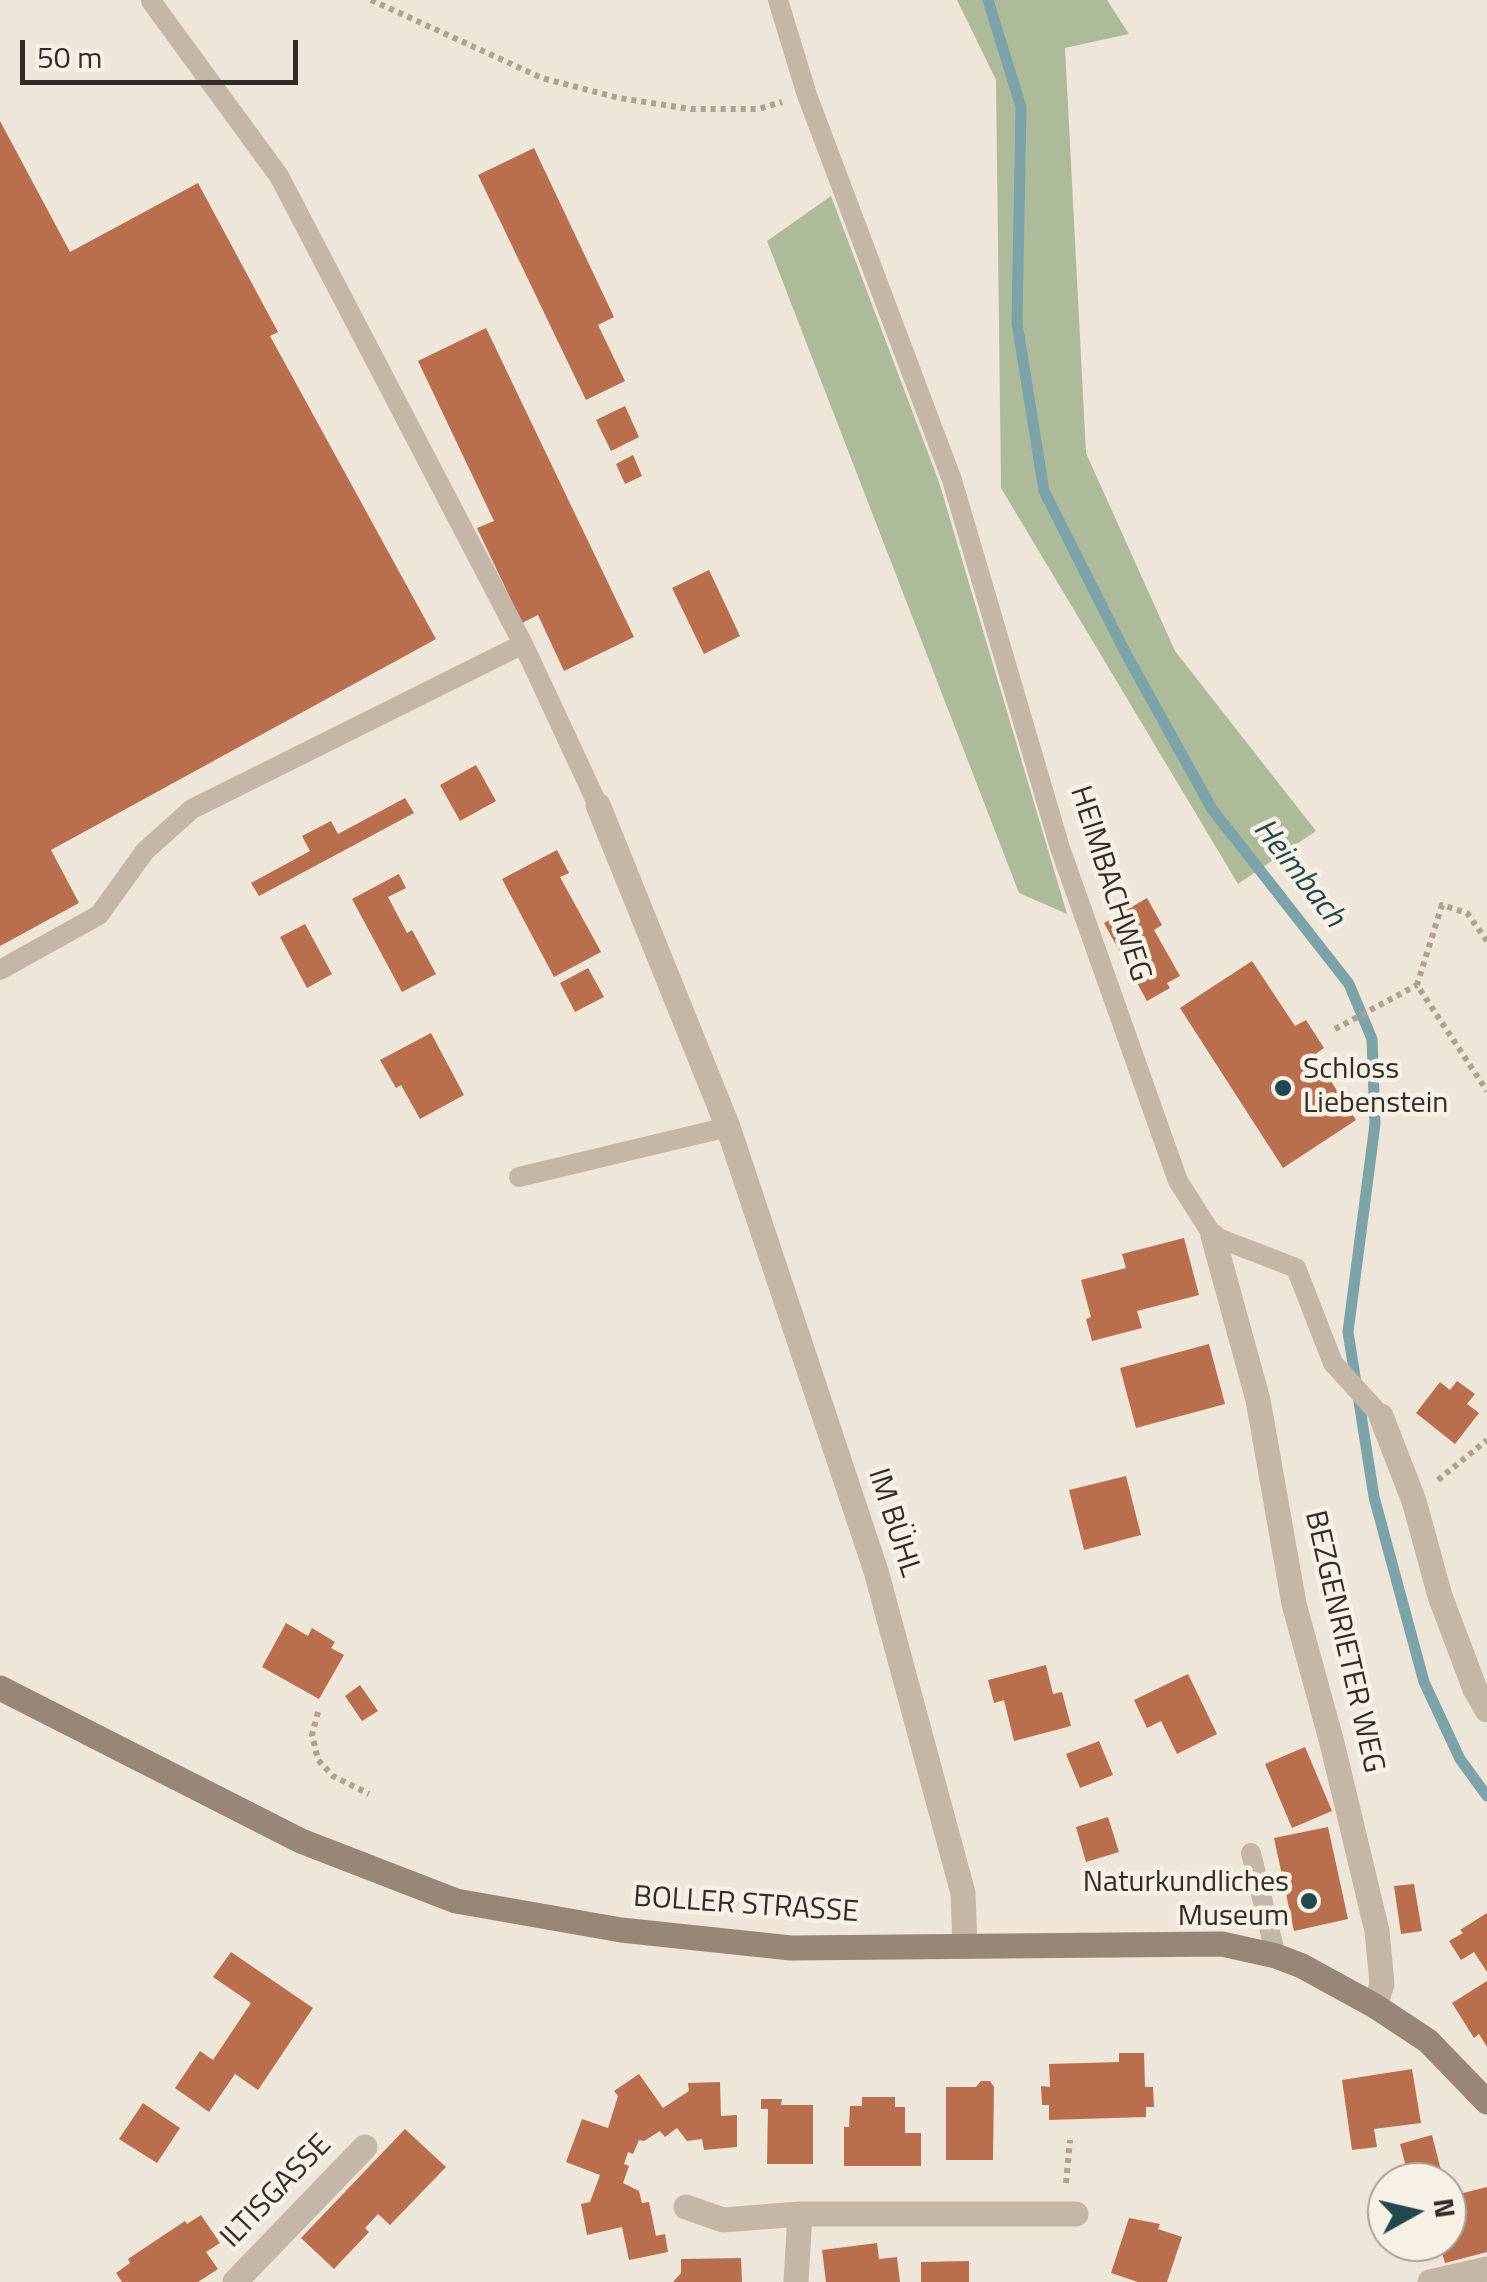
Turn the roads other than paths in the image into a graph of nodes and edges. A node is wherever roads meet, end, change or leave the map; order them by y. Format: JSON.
{"nodes":[{"id":1,"x":778,"y":0,"type":"edge"},
{"id":2,"x":151,"y":1,"type":"edge"},
{"id":3,"x":523,"y":644,"type":"junction"},
{"id":4,"x":598,"y":805,"type":"joint"},
{"id":5,"x":0,"y":970,"type":"edge"},
{"id":6,"x":728,"y":1127,"type":"junction"},
{"id":7,"x":519,"y":1178,"type":"dead end"},
{"id":8,"x":1214,"y":1236,"type":"junction"},
{"id":9,"x":1381,"y":1416,"type":"joint"},
{"id":10,"x":0,"y":1688,"type":"edge"},
{"id":11,"x":1487,"y":1710,"type":"edge"},
{"id":12,"x":1251,"y":1853,"type":"dead end"},
{"id":13,"x":965,"y":1946,"type":"junction"},
{"id":14,"x":1276,"y":1956,"type":"junction"},
{"id":15,"x":1375,"y":2006,"type":"junction"},
{"id":16,"x":1487,"y":2102,"type":"edge"},
{"id":17,"x":365,"y":2147,"type":"dead end"},
{"id":18,"x":686,"y":2206,"type":"dead end"},
{"id":19,"x":800,"y":2214,"type":"junction"},
{"id":20,"x":1070,"y":2214,"type":"road end"},
{"id":21,"x":1487,"y":2269,"type":"edge"},
{"id":22,"x":235,"y":2282,"type":"edge"},
{"id":23,"x":796,"y":2282,"type":"edge"},
{"id":24,"x":1430,"y":2282,"type":"edge"}],
"edges":[{"from":1,"to":8,"type":"lane","name":"HEIMBACHWEG"},
{"from":2,"to":3,"type":"lane"},
{"from":3,"to":4,"type":"lane"},
{"from":3,"to":5,"type":"lane"},
{"from":4,"to":6,"type":"street","name":"IM BÜHL"},
{"from":6,"to":7,"type":"lane"},
{"from":6,"to":13,"type":"street","name":"IM BÜHL"},
{"from":8,"to":9,"type":"lane"},
{"from":8,"to":15,"type":"street","name":"BEZGENRIETER WEG"},
{"from":9,"to":11,"type":"street"},
{"from":10,"to":13,"type":"main road","name":"BOLLER STRASSE"},
{"from":12,"to":14,"type":"lane"},
{"from":13,"to":14,"type":"main road","name":"BOLLER STRASSE"},
{"from":14,"to":15,"type":"main road","name":"BOLLER STRASSE"},
{"from":15,"to":16,"type":"main road","name":"BOLLER STRASSE"},
{"from":17,"to":22,"type":"street","name":"ILTISGASSE"},
{"from":18,"to":19,"type":"street"},
{"from":19,"to":20,"type":"street"},
{"from":19,"to":23,"type":"street"},
{"from":21,"to":24,"type":"street"}]}
